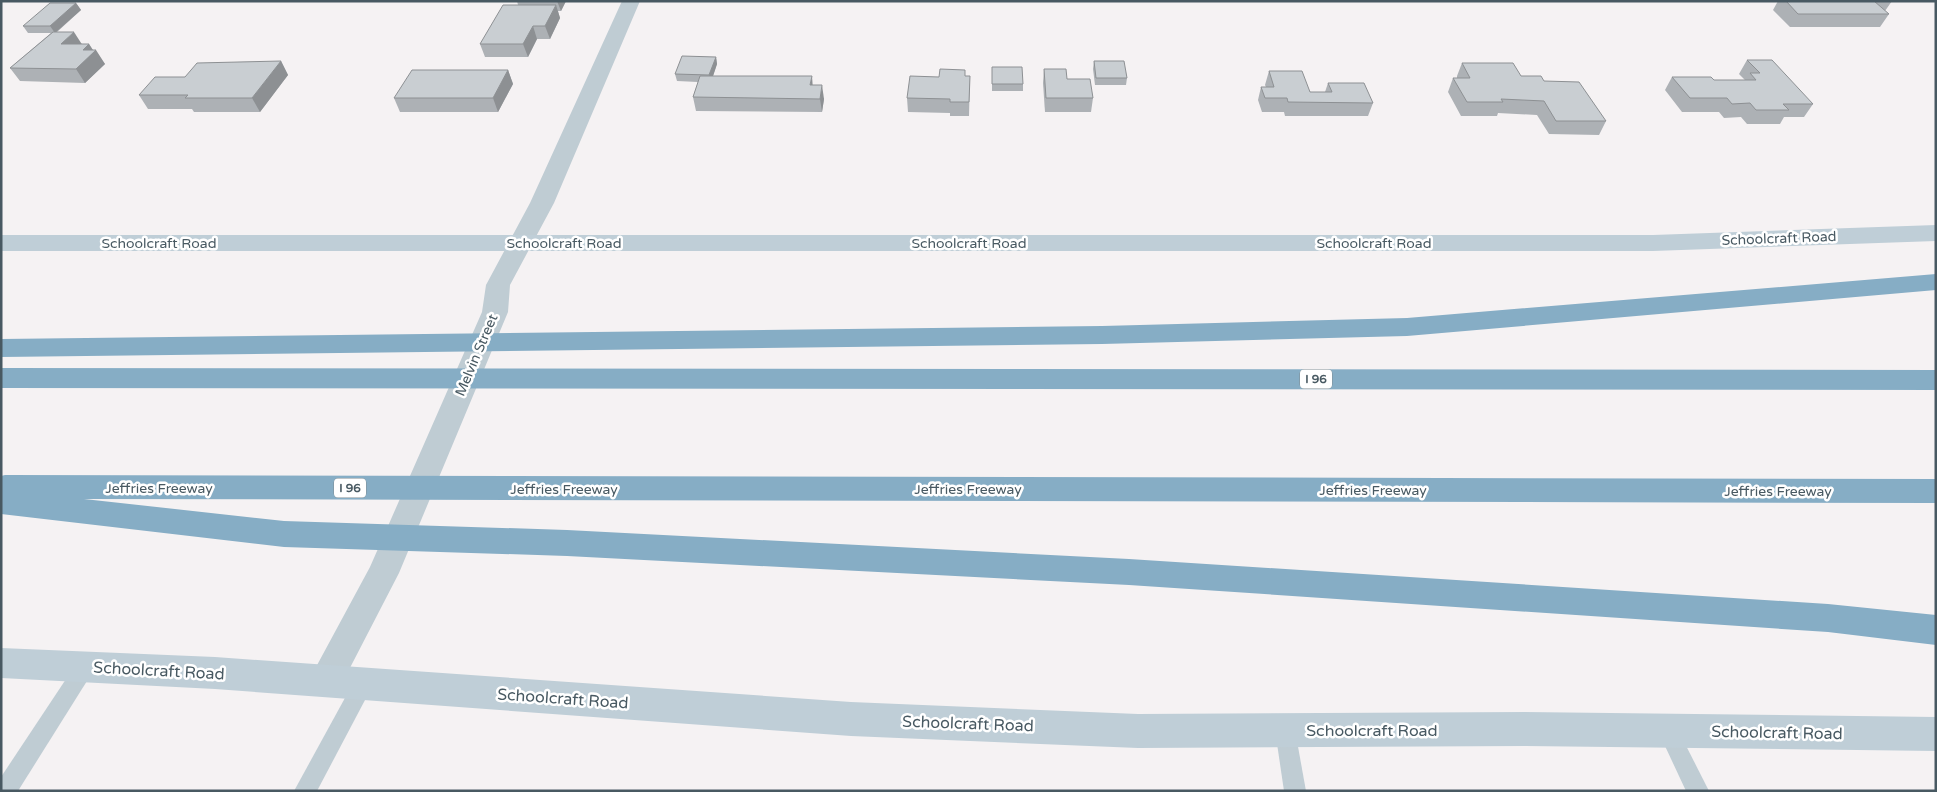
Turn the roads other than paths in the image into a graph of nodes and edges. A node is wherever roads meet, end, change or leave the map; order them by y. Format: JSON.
{"nodes":[{"id":1,"x":631,"y":1,"type":"edge"},
{"id":2,"x":1936,"y":233,"type":"edge"},
{"id":3,"x":1,"y":243,"type":"edge"},
{"id":4,"x":521,"y":243,"type":"junction"},
{"id":5,"x":1936,"y":282,"type":"edge"},
{"id":6,"x":1,"y":348,"type":"edge"},
{"id":7,"x":1,"y":378,"type":"edge"},
{"id":8,"x":1936,"y":380,"type":"edge"},
{"id":9,"x":1,"y":488,"type":"edge"},
{"id":10,"x":1936,"y":492,"type":"edge"},
{"id":11,"x":1,"y":502,"type":"edge"},
{"id":12,"x":1936,"y":630,"type":"edge"},
{"id":13,"x":1,"y":664,"type":"edge"},
{"id":14,"x":85,"y":667,"type":"junction"},
{"id":15,"x":326,"y":680,"type":"junction"},
{"id":16,"x":364,"y":683,"type":"junction"},
{"id":17,"x":1285,"y":730,"type":"junction"},
{"id":18,"x":1668,"y":730,"type":"junction"},
{"id":19,"x":1936,"y":734,"type":"edge"},
{"id":20,"x":5,"y":791,"type":"edge"},
{"id":21,"x":305,"y":791,"type":"edge"},
{"id":22,"x":1295,"y":791,"type":"edge"},
{"id":23,"x":1698,"y":791,"type":"edge"}],
"edges":[{"from":1,"to":4,"type":"street","name":"Melvin Street"},
{"from":2,"to":4,"type":"main road","name":"Schoolcraft Road"},
{"from":3,"to":4,"type":"main road","name":"Schoolcraft Road"},
{"from":4,"to":15,"type":"street","name":"Melvin Street"},
{"from":5,"to":6,"type":"highway"},
{"from":7,"to":8,"type":"highway","number":"I 96"},
{"from":9,"to":10,"type":"highway","name":"Jeffries Freeway","number":"I 96"},
{"from":11,"to":12,"type":"highway"},
{"from":13,"to":14,"type":"main road","name":"Schoolcraft Road"},
{"from":14,"to":15,"type":"main road","name":"Schoolcraft Road"},
{"from":14,"to":20,"type":"lane"},
{"from":15,"to":16,"type":"main road","name":"Schoolcraft Road"},
{"from":16,"to":17,"type":"main road","name":"Schoolcraft Road"},
{"from":16,"to":21,"type":"lane"},
{"from":17,"to":18,"type":"main road","name":"Schoolcraft Road"},
{"from":17,"to":22,"type":"lane"},
{"from":18,"to":19,"type":"main road","name":"Schoolcraft Road"},
{"from":18,"to":23,"type":"lane"}]}
